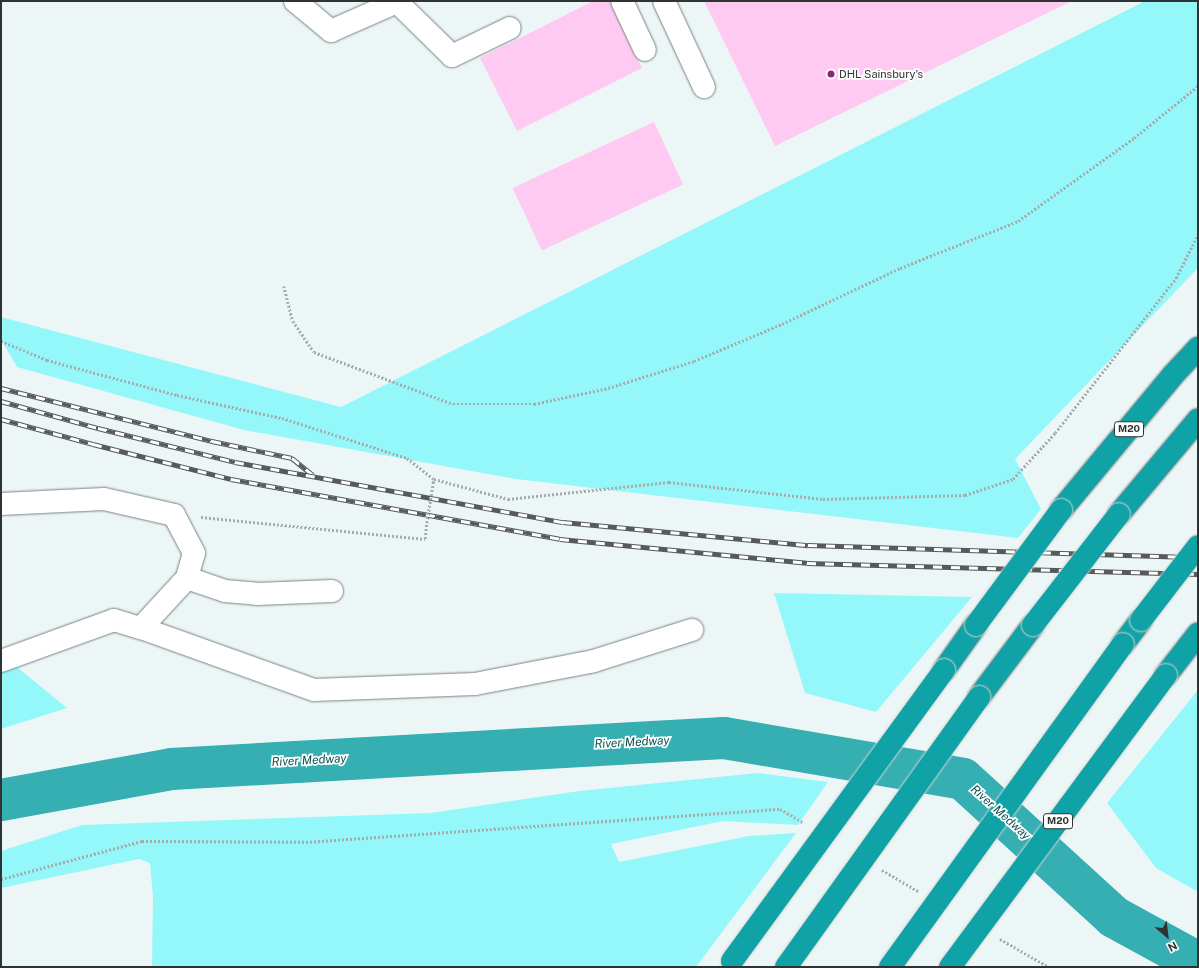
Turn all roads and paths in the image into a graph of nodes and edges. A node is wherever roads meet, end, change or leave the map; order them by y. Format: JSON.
{"nodes":[{"id":1,"x":295,"y":1,"type":"edge"},
{"id":2,"x":622,"y":1,"type":"edge"},
{"id":3,"x":664,"y":1,"type":"edge"},
{"id":4,"x":398,"y":2,"type":"edge"},
{"id":5,"x":510,"y":28,"type":"dead end"},
{"id":6,"x":645,"y":50,"type":"dead end"},
{"id":7,"x":1198,"y":86,"type":"edge"},
{"id":8,"x":704,"y":87,"type":"dead end"},
{"id":9,"x":1198,"y":234,"type":"edge"},
{"id":10,"x":284,"y":286,"type":"dead end"},
{"id":11,"x":1,"y":341,"type":"edge"},
{"id":12,"x":1198,"y":348,"type":"edge"},
{"id":13,"x":1198,"y":420,"type":"edge"},
{"id":14,"x":434,"y":479,"type":"junction"},
{"id":15,"x":1,"y":504,"type":"edge"},
{"id":16,"x":174,"y":515,"type":"junction"},
{"id":17,"x":1198,"y":546,"type":"edge"},
{"id":18,"x":187,"y":578,"type":"junction"},
{"id":19,"x":332,"y":591,"type":"dead end"},
{"id":20,"x":141,"y":628,"type":"junction"},
{"id":21,"x":692,"y":630,"type":"dead end"},
{"id":22,"x":1198,"y":634,"type":"edge"},
{"id":23,"x":1,"y":661,"type":"edge"},
{"id":24,"x":807,"y":825,"type":"dead end"},
{"id":25,"x":881,"y":869,"type":"dead end"},
{"id":26,"x":1,"y":880,"type":"edge"},
{"id":27,"x":922,"y":893,"type":"dead end"},
{"id":28,"x":996,"y":937,"type":"dead end"},
{"id":29,"x":730,"y":964,"type":"edge"},
{"id":30,"x":786,"y":967,"type":"edge"},
{"id":31,"x":890,"y":967,"type":"edge"},
{"id":32,"x":950,"y":967,"type":"edge"},
{"id":33,"x":1049,"y":967,"type":"edge"}],
"edges":[{"from":1,"to":4,"type":"street"},
{"from":2,"to":6,"type":"street"},
{"from":3,"to":8,"type":"street"},
{"from":4,"to":5,"type":"street"},
{"from":7,"to":10,"type":"path"},
{"from":9,"to":14,"type":"path"},
{"from":11,"to":14,"type":"path"},
{"from":12,"to":29,"type":"highway","number":"M20","bridge":true},
{"from":13,"to":30,"type":"highway","bridge":true},
{"from":14,"to":16,"type":"path","bridge":true},
{"from":15,"to":16,"type":"street"},
{"from":16,"to":18,"type":"street"},
{"from":17,"to":31,"type":"highway","bridge":true},
{"from":18,"to":19,"type":"street"},
{"from":18,"to":20,"type":"street"},
{"from":20,"to":21,"type":"street"},
{"from":20,"to":23,"type":"street"},
{"from":22,"to":32,"type":"highway","number":"M20","bridge":true},
{"from":24,"to":26,"type":"path"},
{"from":25,"to":27,"type":"path"},
{"from":28,"to":33,"type":"path"}]}
